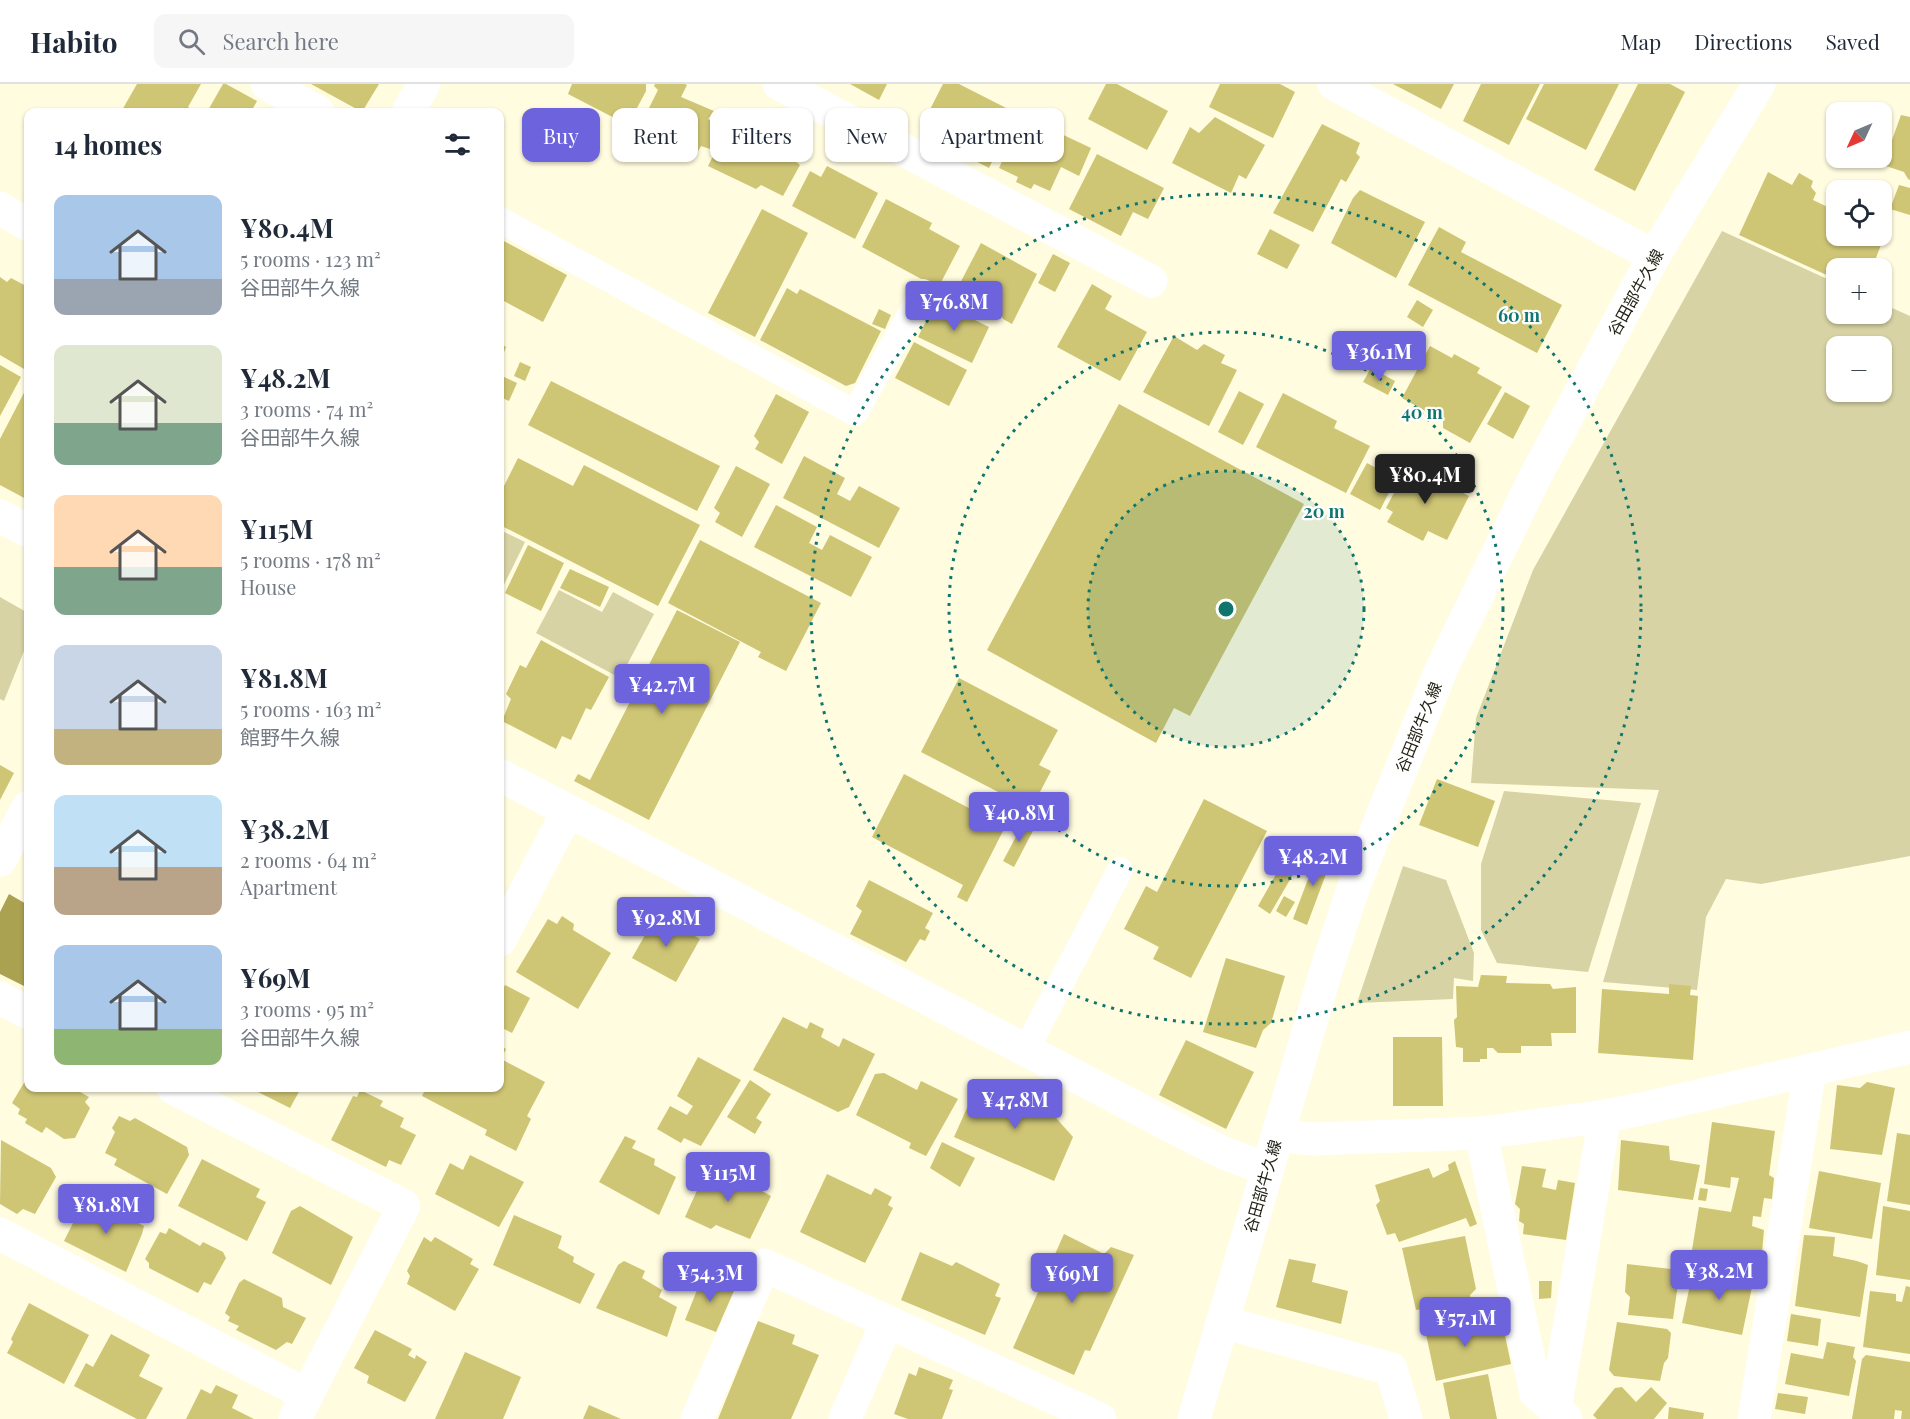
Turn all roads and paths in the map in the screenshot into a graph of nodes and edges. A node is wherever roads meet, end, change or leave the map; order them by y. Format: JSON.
{"nodes":[{"id":1,"x":267,"y":84,"type":"edge"},
{"id":2,"x":424,"y":84,"type":"edge"},
{"id":3,"x":779,"y":84,"type":"edge"},
{"id":4,"x":1334,"y":84,"type":"edge"},
{"id":5,"x":1759,"y":84,"type":"edge"},
{"id":6,"x":311,"y":108,"type":"edge"},
{"id":7,"x":410,"y":108,"type":"edge"},
{"id":8,"x":0,"y":208,"type":"edge"},
{"id":9,"x":504,"y":222,"type":"edge"},
{"id":10,"x":24,"y":223,"type":"edge"},
{"id":11,"x":1654,"y":256,"type":"junction"},
{"id":12,"x":1151,"y":281,"type":"dead end"},
{"id":13,"x":923,"y":292,"type":"dead end"},
{"id":14,"x":0,"y":516,"type":"edge"},
{"id":15,"x":24,"y":529,"type":"edge"},
{"id":16,"x":504,"y":777,"type":"edge"},
{"id":17,"x":568,"y":811,"type":"junction"},
{"id":18,"x":24,"y":815,"type":"edge"},
{"id":19,"x":0,"y":860,"type":"edge"},
{"id":20,"x":1120,"y":870,"type":"dead end"},
{"id":21,"x":504,"y":932,"type":"edge"},
{"id":22,"x":0,"y":998,"type":"edge"},
{"id":23,"x":24,"y":1011,"type":"edge"},
{"id":24,"x":1910,"y":1047,"type":"edge"},
{"id":25,"x":1026,"y":1050,"type":"junction"},
{"id":26,"x":1810,"y":1070,"type":"junction"},
{"id":27,"x":181,"y":1092,"type":"edge"},
{"id":28,"x":1605,"y":1116,"type":"junction"},
{"id":29,"x":1481,"y":1134,"type":"junction"},
{"id":30,"x":1276,"y":1136,"type":"junction"},
{"id":31,"x":1267,"y":1169,"type":"junction"},
{"id":32,"x":0,"y":1234,"type":"edge"},
{"id":33,"x":887,"y":1322,"type":"junction"},
{"id":34,"x":1222,"y":1322,"type":"junction"},
{"id":35,"x":301,"y":1407,"type":"edge"},
{"id":36,"x":1561,"y":1414,"type":"edge"},
{"id":37,"x":697,"y":1419,"type":"edge"},
{"id":38,"x":845,"y":1419,"type":"edge"},
{"id":39,"x":1100,"y":1419,"type":"edge"},
{"id":40,"x":1194,"y":1419,"type":"edge"},
{"id":41,"x":1406,"y":1419,"type":"edge"},
{"id":42,"x":1754,"y":1419,"type":"edge"}],
"edges":[{"from":1,"to":6,"type":"street"},
{"from":2,"to":7,"type":"street"},
{"from":3,"to":12,"type":"street"},
{"from":4,"to":11,"type":"street"},
{"from":5,"to":11,"type":"street","name":"谷田部牛久線"},
{"from":8,"to":10,"type":"street"},
{"from":9,"to":13,"type":"lane"},
{"from":11,"to":30,"type":"street","name":"谷田部牛久線"},
{"from":14,"to":15,"type":"street"},
{"from":16,"to":17,"type":"street"},
{"from":17,"to":21,"type":"street"},
{"from":17,"to":25,"type":"street"},
{"from":18,"to":19,"type":"street"},
{"from":20,"to":25,"type":"lane"},
{"from":22,"to":23,"type":"street"},
{"from":24,"to":26,"type":"street"},
{"from":25,"to":31,"type":"street"},
{"from":26,"to":28,"type":"street"},
{"from":26,"to":42,"type":"street"},
{"from":27,"to":35,"type":"street"},
{"from":28,"to":29,"type":"street"},
{"from":28,"to":36,"type":"street"},
{"from":29,"to":30,"type":"street"},
{"from":29,"to":36,"type":"street"},
{"from":30,"to":31,"type":"street","name":"谷田部牛久線"},
{"from":31,"to":34,"type":"street","name":"谷田部牛久線"},
{"from":32,"to":35,"type":"street"},
{"from":33,"to":37,"type":"street"},
{"from":33,"to":38,"type":"street"},
{"from":33,"to":39,"type":"street"},
{"from":34,"to":40,"type":"street","name":"谷田部牛久線"},
{"from":34,"to":41,"type":"street"}]}
